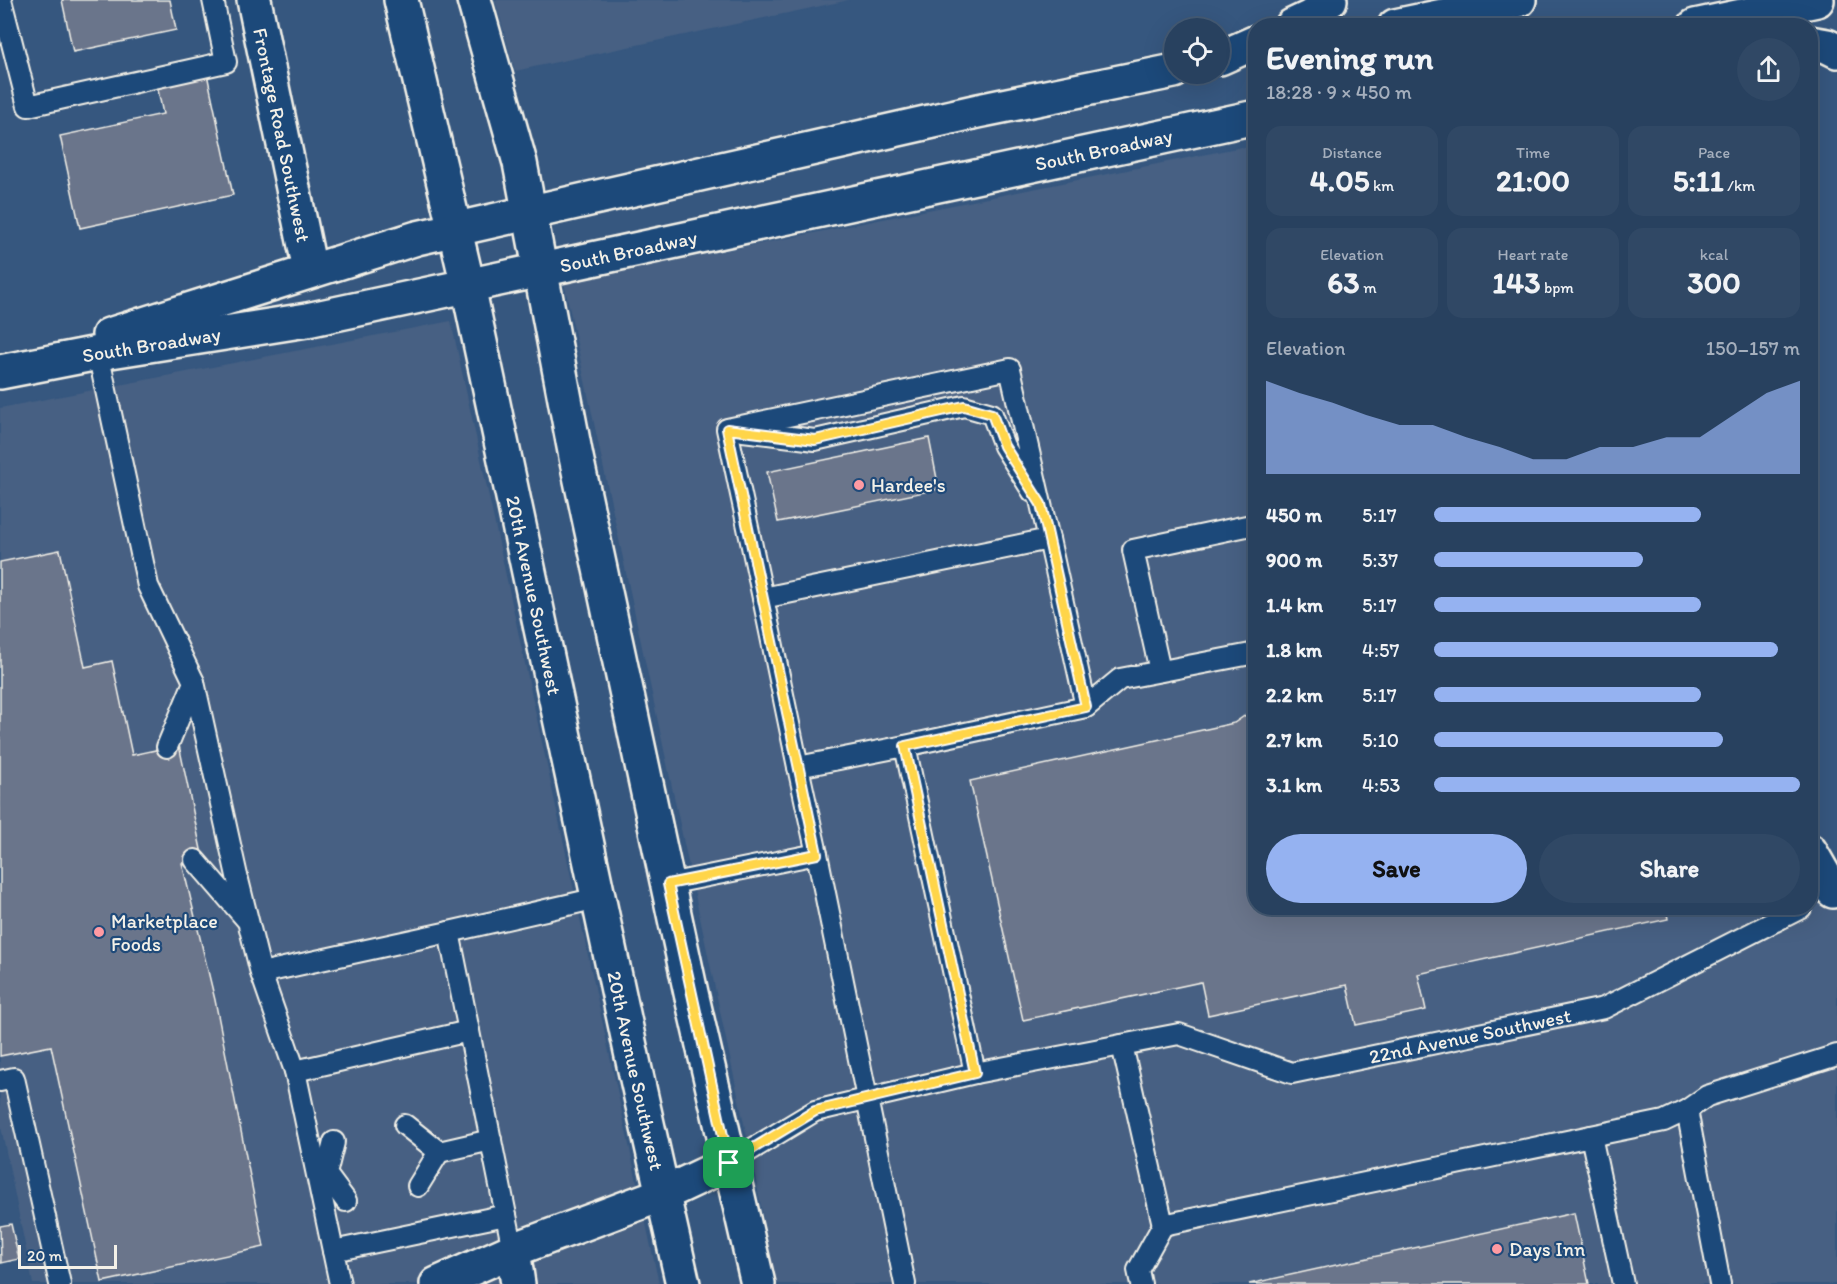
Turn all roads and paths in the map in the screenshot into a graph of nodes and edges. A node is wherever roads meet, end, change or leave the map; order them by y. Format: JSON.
{"nodes":[{"id":1,"x":1,"y":0,"type":"edge"},
{"id":2,"x":213,"y":0,"type":"edge"},
{"id":3,"x":254,"y":0,"type":"edge"},
{"id":4,"x":401,"y":0,"type":"edge"},
{"id":5,"x":474,"y":0,"type":"edge"},
{"id":6,"x":1330,"y":0,"type":"edge"},
{"id":7,"x":1519,"y":0,"type":"edge"},
{"id":8,"x":1817,"y":0,"type":"edge"},
{"id":9,"x":1309,"y":18,"type":"edge"},
{"id":10,"x":1403,"y":18,"type":"edge"},
{"id":11,"x":1733,"y":18,"type":"edge"},
{"id":12,"x":1818,"y":44,"type":"edge"},
{"id":13,"x":1248,"y":46,"type":"edge"},
{"id":14,"x":1837,"y":51,"type":"edge"},
{"id":15,"x":1230,"y":55,"type":"edge"},
{"id":16,"x":1248,"y":55,"type":"edge"},
{"id":17,"x":1230,"y":58,"type":"edge"},
{"id":18,"x":1164,"y":73,"type":"edge"},
{"id":19,"x":1248,"y":119,"type":"edge"},
{"id":20,"x":530,"y":212,"type":"junction"},
{"id":21,"x":455,"y":229,"type":"junction"},
{"id":22,"x":310,"y":270,"type":"junction"},
{"id":23,"x":541,"y":270,"type":"junction"},
{"id":24,"x":468,"y":286,"type":"junction"},
{"id":25,"x":98,"y":353,"type":"junction"},
{"id":26,"x":0,"y":371,"type":"edge"},
{"id":27,"x":727,"y":429,"type":"junction"},
{"id":28,"x":1041,"y":504,"type":"junction"},
{"id":29,"x":1248,"y":526,"type":"edge"},
{"id":30,"x":1049,"y":539,"type":"junction"},
{"id":31,"x":763,"y":598,"type":"junction"},
{"id":32,"x":1248,"y":654,"type":"edge"},
{"id":33,"x":1160,"y":671,"type":"junction"},
{"id":34,"x":194,"y":682,"type":"junction"},
{"id":35,"x":1086,"y":707,"type":"junction"},
{"id":36,"x":905,"y":746,"type":"junction"},
{"id":37,"x":167,"y":747,"type":"dead end"},
{"id":38,"x":798,"y":767,"type":"junction"},
{"id":39,"x":817,"y":854,"type":"junction"},
{"id":40,"x":195,"y":860,"type":"dead end"},
{"id":41,"x":1818,"y":874,"type":"edge"},
{"id":42,"x":668,"y":884,"type":"junction"},
{"id":43,"x":598,"y":898,"type":"junction"},
{"id":44,"x":1827,"y":899,"type":"edge"},
{"id":45,"x":1787,"y":915,"type":"edge"},
{"id":46,"x":249,"y":922,"type":"junction"},
{"id":47,"x":449,"y":932,"type":"junction"},
{"id":48,"x":261,"y":974,"type":"junction"},
{"id":49,"x":469,"y":1031,"type":"junction"},
{"id":50,"x":1122,"y":1045,"type":"junction"},
{"id":51,"x":1837,"y":1055,"type":"edge"},
{"id":52,"x":295,"y":1071,"type":"junction"},
{"id":53,"x":975,"y":1073,"type":"junction"},
{"id":54,"x":0,"y":1081,"type":"edge"},
{"id":55,"x":867,"y":1098,"type":"junction"},
{"id":56,"x":1687,"y":1110,"type":"junction"},
{"id":57,"x":405,"y":1125,"type":"dead end"},
{"id":58,"x":1592,"y":1136,"type":"junction"},
{"id":59,"x":491,"y":1140,"type":"junction"},
{"id":60,"x":334,"y":1142,"type":"dead end"},
{"id":61,"x":439,"y":1152,"type":"junction"},
{"id":62,"x":729,"y":1163,"type":"junction"},
{"id":63,"x":321,"y":1175,"type":"junction"},
{"id":64,"x":418,"y":1186,"type":"dead end"},
{"id":65,"x":663,"y":1194,"type":"junction"},
{"id":66,"x":346,"y":1201,"type":"dead end"},
{"id":67,"x":506,"y":1215,"type":"junction"},
{"id":68,"x":1163,"y":1225,"type":"junction"},
{"id":69,"x":513,"y":1250,"type":"junction"},
{"id":70,"x":333,"y":1251,"type":"junction"},
{"id":71,"x":60,"y":1284,"type":"edge"},
{"id":72,"x":340,"y":1284,"type":"edge"},
{"id":73,"x":436,"y":1284,"type":"edge"},
{"id":74,"x":518,"y":1284,"type":"edge"},
{"id":75,"x":683,"y":1284,"type":"edge"},
{"id":76,"x":758,"y":1284,"type":"edge"},
{"id":77,"x":905,"y":1284,"type":"edge"},
{"id":78,"x":1141,"y":1284,"type":"edge"},
{"id":79,"x":1623,"y":1284,"type":"edge"},
{"id":80,"x":1720,"y":1284,"type":"edge"}],
"edges":[{"from":1,"to":2,"type":"lane"},
{"from":3,"to":22,"type":"main road","name":"Frontage Road Southwest"},
{"from":4,"to":21,"type":"main road","name":"20th Avenue Southwest"},
{"from":5,"to":20,"type":"main road"},
{"from":6,"to":9,"type":"main road"},
{"from":7,"to":10,"type":"main road"},
{"from":8,"to":11,"type":"main road"},
{"from":12,"to":14,"type":"main road"},
{"from":13,"to":15,"type":"main road"},
{"from":16,"to":17,"type":"main road"},
{"from":18,"to":20,"type":"main road","name":"South Broadway"},
{"from":19,"to":23,"type":"main road","name":"South Broadway"},
{"from":20,"to":21,"type":"main road","name":"South Broadway"},
{"from":20,"to":23,"type":"main road"},
{"from":21,"to":22,"type":"main road","name":"South Broadway"},
{"from":21,"to":24,"type":"main road","name":"20th Avenue Southwest"},
{"from":22,"to":26,"type":"main road","name":"South Broadway"},
{"from":23,"to":24,"type":"main road","name":"South Broadway"},
{"from":23,"to":42,"type":"main road"},
{"from":24,"to":25,"type":"main road","name":"South Broadway"},
{"from":24,"to":43,"type":"main road","name":"20th Avenue Southwest"},
{"from":25,"to":26,"type":"main road","name":"South Broadway"},
{"from":25,"to":34,"type":"lane"},
{"from":27,"to":28,"type":"lane"},
{"from":27,"to":28,"type":"lane"},
{"from":27,"to":31,"type":"lane"},
{"from":28,"to":30,"type":"lane"},
{"from":29,"to":33,"type":"lane"},
{"from":30,"to":31,"type":"lane"},
{"from":30,"to":35,"type":"lane"},
{"from":31,"to":38,"type":"lane"},
{"from":32,"to":33,"type":"lane"},
{"from":33,"to":35,"type":"lane"},
{"from":34,"to":37,"type":"lane"},
{"from":34,"to":46,"type":"lane"},
{"from":35,"to":36,"type":"lane"},
{"from":36,"to":38,"type":"lane"},
{"from":36,"to":53,"type":"lane"},
{"from":38,"to":39,"type":"lane"},
{"from":39,"to":42,"type":"lane"},
{"from":39,"to":55,"type":"lane"},
{"from":40,"to":46,"type":"lane"},
{"from":41,"to":44,"type":"main road"},
{"from":42,"to":62,"type":"main road"},
{"from":43,"to":47,"type":"lane"},
{"from":43,"to":65,"type":"main road","name":"20th Avenue Southwest"},
{"from":45,"to":50,"type":"lane","name":"22nd Avenue Southwest"},
{"from":46,"to":48,"type":"lane"},
{"from":47,"to":48,"type":"lane"},
{"from":47,"to":49,"type":"lane"},
{"from":48,"to":52,"type":"lane"},
{"from":49,"to":52,"type":"lane"},
{"from":49,"to":59,"type":"lane"},
{"from":50,"to":53,"type":"lane","name":"22nd Avenue Southwest"},
{"from":50,"to":68,"type":"lane"},
{"from":51,"to":56,"type":"lane"},
{"from":52,"to":63,"type":"lane"},
{"from":53,"to":55,"type":"lane","name":"22nd Avenue Southwest"},
{"from":54,"to":71,"type":"lane"},
{"from":55,"to":62,"type":"lane","name":"22nd Avenue Southwest"},
{"from":55,"to":77,"type":"lane"},
{"from":56,"to":58,"type":"lane"},
{"from":56,"to":80,"type":"lane"},
{"from":57,"to":61,"type":"lane"},
{"from":58,"to":68,"type":"lane"},
{"from":58,"to":79,"type":"lane"},
{"from":59,"to":61,"type":"lane"},
{"from":59,"to":67,"type":"lane"},
{"from":60,"to":63,"type":"lane"},
{"from":61,"to":64,"type":"lane"},
{"from":62,"to":65,"type":"main road","name":"20th Avenue Southwest"},
{"from":62,"to":76,"type":"main road"},
{"from":63,"to":66,"type":"lane"},
{"from":63,"to":70,"type":"lane"},
{"from":65,"to":69,"type":"main road"},
{"from":65,"to":75,"type":"main road","name":"20th Avenue Southwest"},
{"from":67,"to":69,"type":"lane"},
{"from":67,"to":70,"type":"lane"},
{"from":68,"to":78,"type":"lane"},
{"from":69,"to":73,"type":"main road"},
{"from":69,"to":74,"type":"main road"},
{"from":70,"to":72,"type":"lane"}]}
